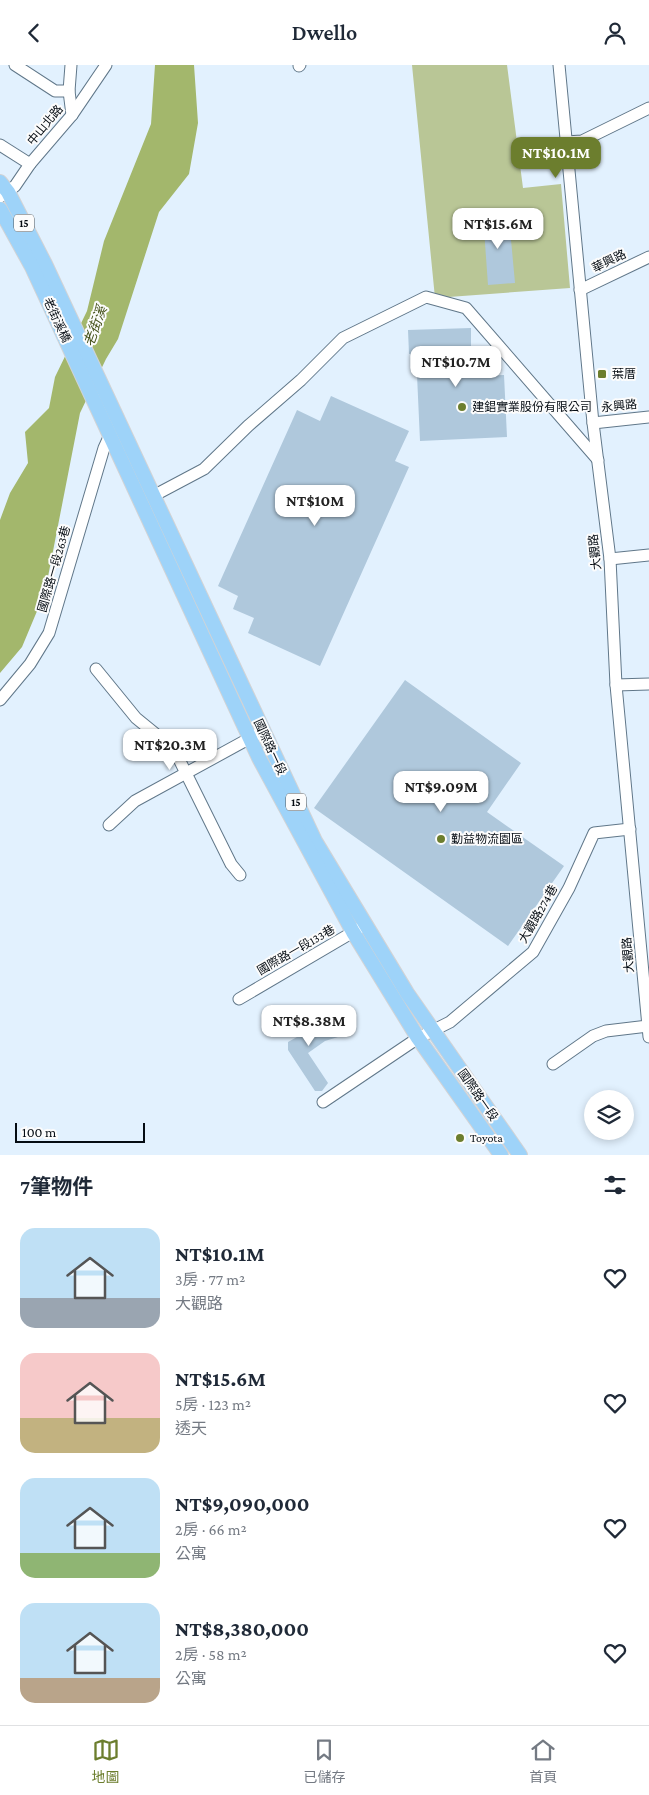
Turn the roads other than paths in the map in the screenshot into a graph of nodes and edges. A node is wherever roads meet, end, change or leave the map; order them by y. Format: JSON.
{"nodes":[{"id":1,"x":15,"y":65,"type":"edge"},
{"id":2,"x":70,"y":65,"type":"edge"},
{"id":3,"x":106,"y":65,"type":"edge"},
{"id":4,"x":559,"y":65,"type":"edge"},
{"id":5,"x":69,"y":91,"type":"junction"},
{"id":6,"x":649,"y":108,"type":"edge"},
{"id":7,"x":72,"y":115,"type":"junction"},
{"id":8,"x":566,"y":142,"type":"junction"},
{"id":9,"x":0,"y":145,"type":"edge"},
{"id":10,"x":30,"y":164,"type":"junction"},
{"id":11,"x":3,"y":190,"type":"edge"},
{"id":12,"x":0,"y":209,"type":"edge"},
{"id":13,"x":649,"y":257,"type":"edge"},
{"id":14,"x":39,"y":266,"type":"junction"},
{"id":15,"x":580,"y":290,"type":"junction"},
{"id":16,"x":649,"y":417,"type":"edge"},
{"id":17,"x":593,"y":423,"type":"junction"},
{"id":18,"x":112,"y":428,"type":"junction"},
{"id":19,"x":598,"y":460,"type":"junction"},
{"id":20,"x":155,"y":495,"type":"junction"},
{"id":21,"x":649,"y":555,"type":"edge"},
{"id":22,"x":610,"y":559,"type":"junction"},
{"id":23,"x":96,"y":669,"type":"dead end"},
{"id":24,"x":649,"y":684,"type":"edge"},
{"id":25,"x":616,"y":685,"type":"junction"},
{"id":26,"x":0,"y":700,"type":"edge"},
{"id":27,"x":263,"y":731,"type":"junction"},
{"id":28,"x":250,"y":739,"type":"junction"},
{"id":29,"x":186,"y":773,"type":"junction"},
{"id":30,"x":109,"y":825,"type":"dead end"},
{"id":31,"x":630,"y":829,"type":"junction"},
{"id":32,"x":240,"y":875,"type":"dead end"},
{"id":33,"x":366,"y":925,"type":"junction"},
{"id":34,"x":353,"y":932,"type":"junction"},
{"id":35,"x":240,"y":999,"type":"dead end"},
{"id":36,"x":648,"y":1010,"type":"edge"},
{"id":37,"x":432,"y":1030,"type":"junction"},
{"id":38,"x":649,"y":1031,"type":"edge"},
{"id":39,"x":418,"y":1038,"type":"junction"},
{"id":40,"x":553,"y":1064,"type":"dead end"},
{"id":41,"x":323,"y":1102,"type":"dead end"},
{"id":42,"x":497,"y":1123,"type":"junction"},
{"id":43,"x":485,"y":1132,"type":"junction"},
{"id":44,"x":501,"y":1155,"type":"edge"},
{"id":45,"x":520,"y":1155,"type":"edge"}],
"edges":[{"from":1,"to":5,"type":"street"},
{"from":2,"to":5,"type":"street"},
{"from":3,"to":7,"type":"street","name":"中山北路"},
{"from":4,"to":8,"type":"street","name":"大觀路"},
{"from":5,"to":7,"type":"street"},
{"from":6,"to":8,"type":"street"},
{"from":7,"to":10,"type":"street","name":"中山北路"},
{"from":8,"to":15,"type":"street","name":"大觀路"},
{"from":9,"to":10,"type":"street"},
{"from":10,"to":11,"type":"street","name":"中山北路"},
{"from":11,"to":14,"type":"main road","number":"15"},
{"from":12,"to":14,"type":"main road","number":"15"},
{"from":13,"to":15,"type":"street","name":"華興路"},
{"from":14,"to":18,"type":"main road","name":"老街溪橋","number":"15"},
{"from":15,"to":17,"type":"street","name":"大觀路"},
{"from":16,"to":17,"type":"street","name":"永興路"},
{"from":17,"to":19,"type":"street","name":"大觀路"},
{"from":18,"to":20,"type":"main road","name":"國際路一段","number":"15"},
{"from":18,"to":26,"type":"street","name":"國際路一段263巷"},
{"from":18,"to":28,"type":"main road","name":"國際路一段","number":"15"},
{"from":19,"to":20,"type":"street"},
{"from":19,"to":22,"type":"street","name":"大觀路"},
{"from":20,"to":27,"type":"main road","name":"國際路一段","number":"15"},
{"from":21,"to":22,"type":"street"},
{"from":22,"to":25,"type":"street","name":"大觀路"},
{"from":23,"to":29,"type":"street"},
{"from":24,"to":25,"type":"street"},
{"from":25,"to":31,"type":"street","name":"大觀路"},
{"from":27,"to":28,"type":"street"},
{"from":27,"to":33,"type":"main road","name":"國際路一段","number":"15"},
{"from":28,"to":29,"type":"street"},
{"from":28,"to":34,"type":"main road","name":"國際路一段","number":"15"},
{"from":29,"to":30,"type":"street"},
{"from":29,"to":32,"type":"street"},
{"from":31,"to":36,"type":"street","name":"大觀路"},
{"from":31,"to":37,"type":"street","name":"大觀路274巷"},
{"from":33,"to":34,"type":"street","name":"國際路一段133巷"},
{"from":33,"to":37,"type":"main road","name":"國際路一段","number":"15"},
{"from":34,"to":35,"type":"street","name":"國際路一段133巷"},
{"from":34,"to":39,"type":"main road","name":"國際路一段","number":"15"},
{"from":36,"to":38,"type":"street","name":"大觀路"},
{"from":37,"to":39,"type":"street"},
{"from":37,"to":42,"type":"main road","name":"國際路一段","number":"15"},
{"from":38,"to":40,"type":"street"},
{"from":39,"to":41,"type":"street"},
{"from":39,"to":43,"type":"main road","name":"國際路一段","number":"15"},
{"from":42,"to":43,"type":"main road"},
{"from":42,"to":45,"type":"main road","name":"國際路一段","number":"15"},
{"from":43,"to":44,"type":"main road","name":"國際路一段","number":"15"}]}
